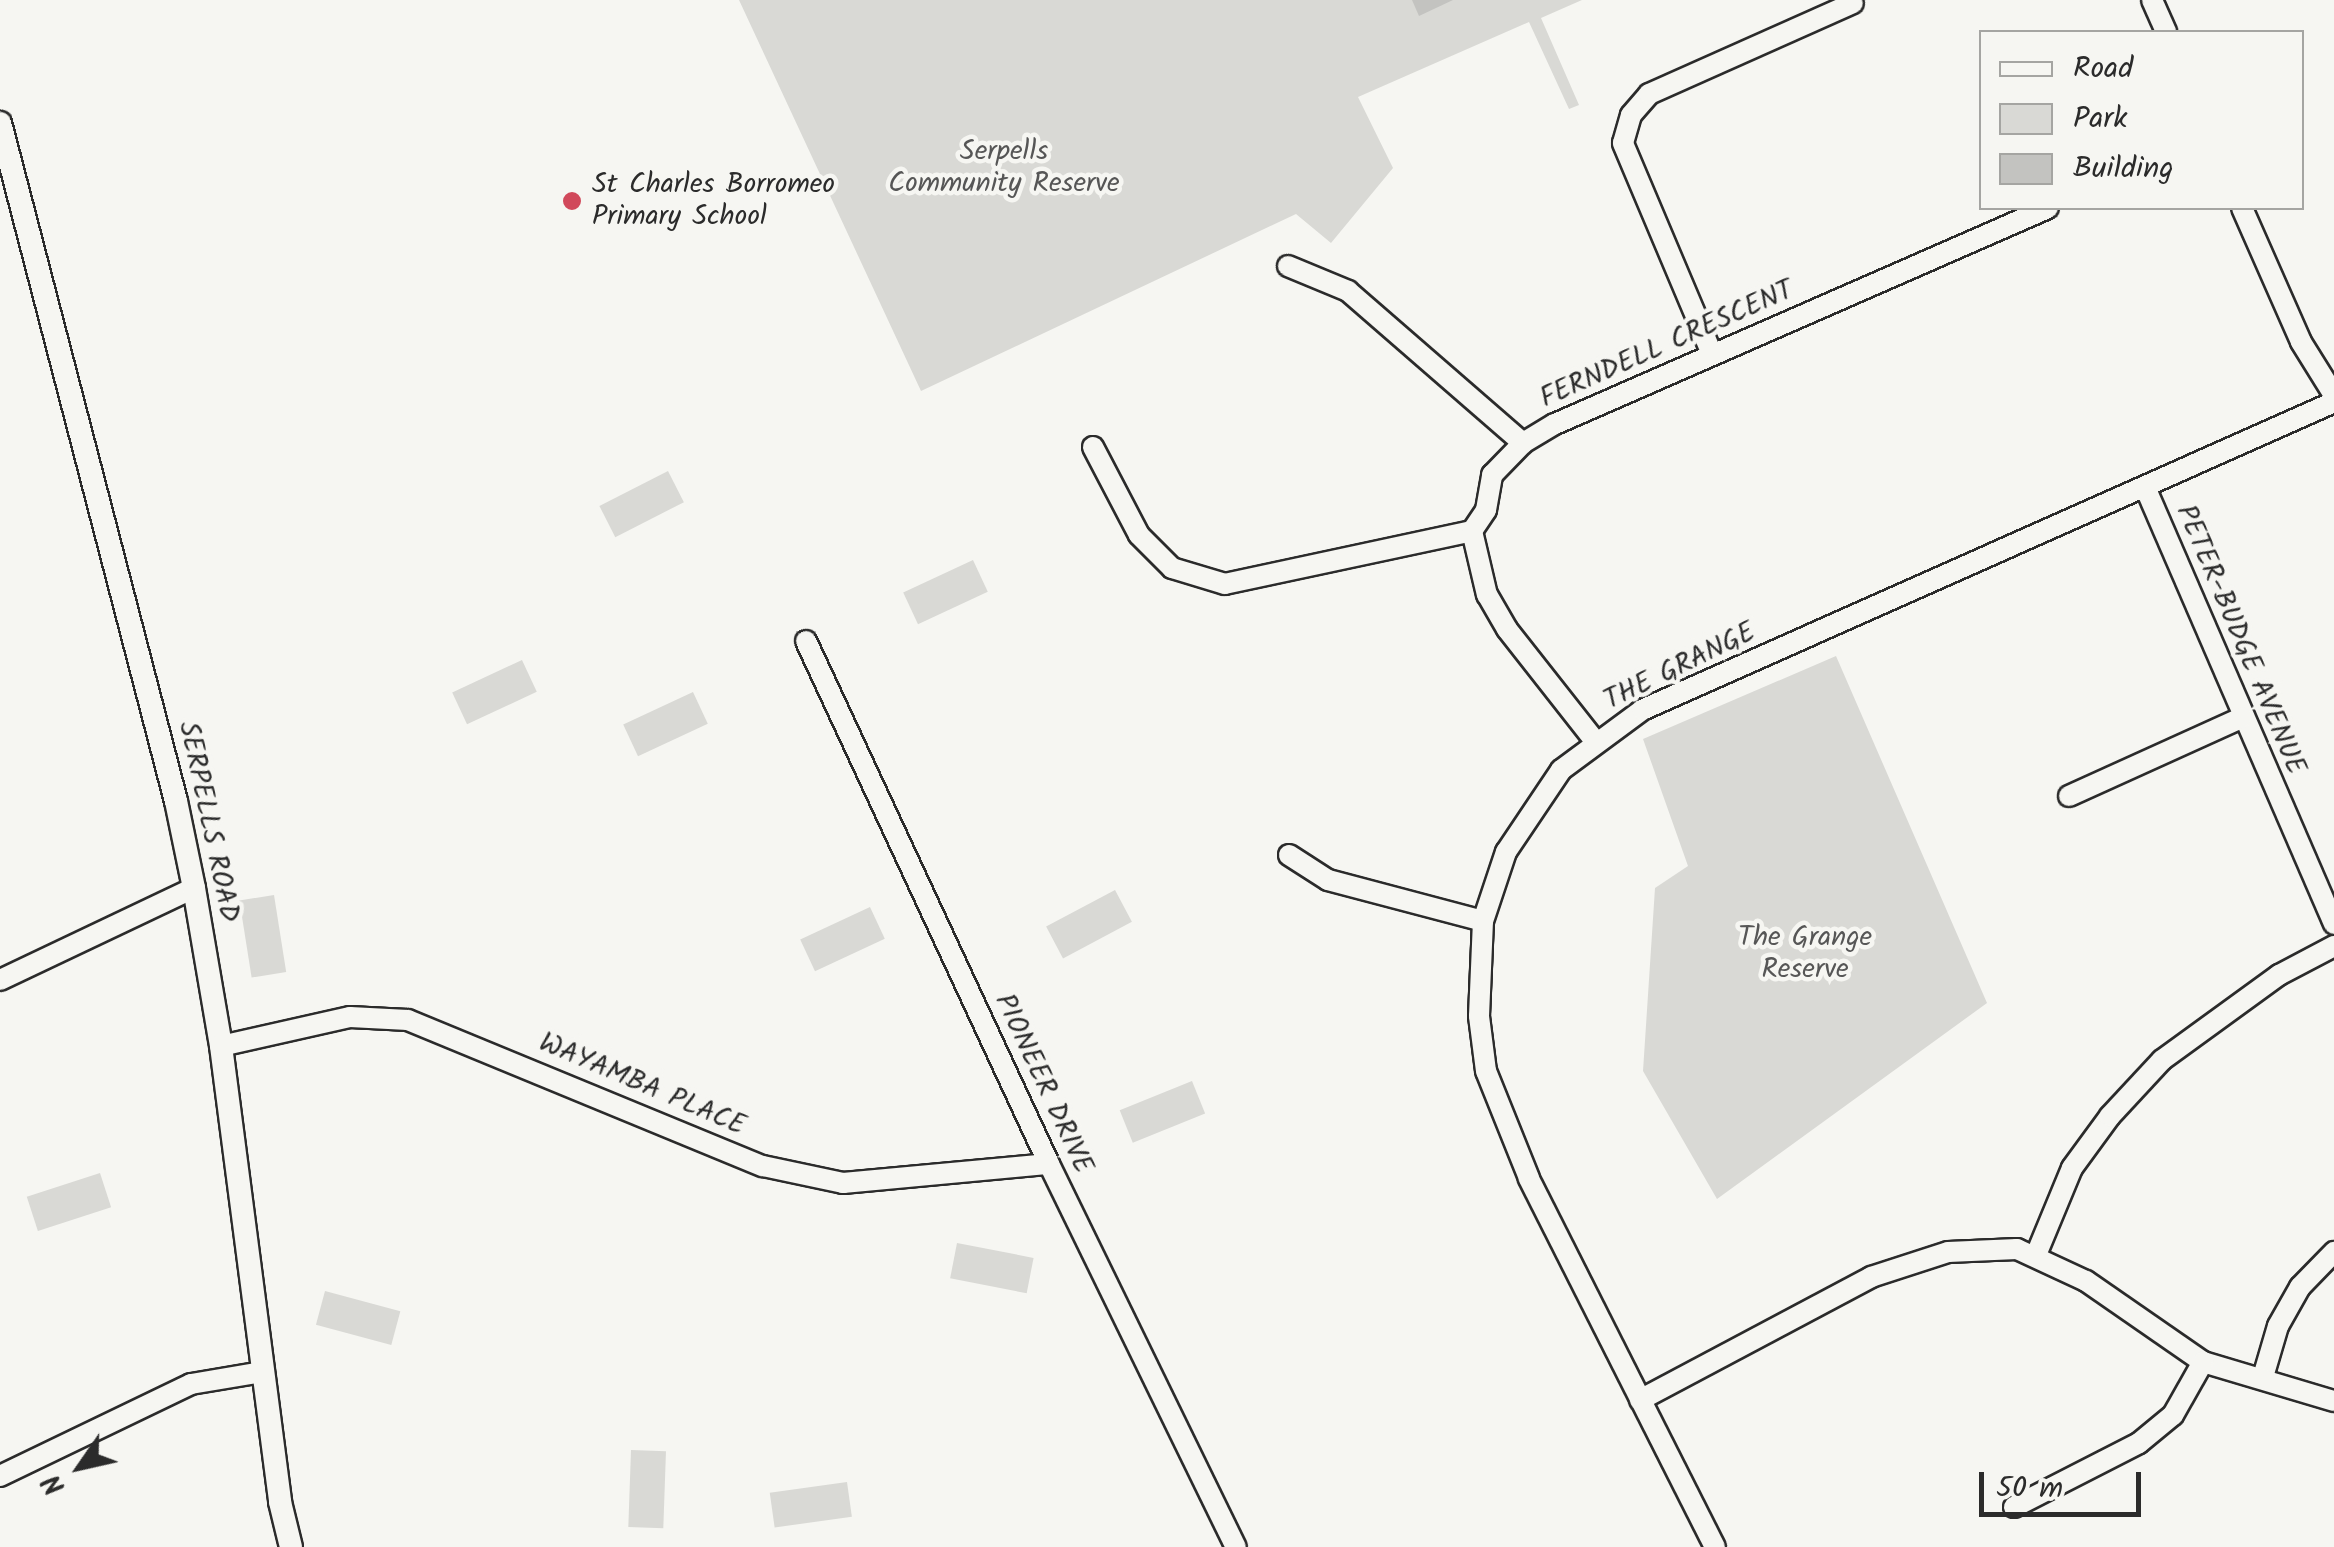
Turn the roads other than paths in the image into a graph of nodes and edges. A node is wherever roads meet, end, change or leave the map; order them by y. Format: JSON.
{"nodes":[{"id":1,"x":2152,"y":0,"type":"edge"},
{"id":2,"x":1854,"y":3,"type":"dead end"},
{"id":3,"x":2165,"y":30,"type":"edge"},
{"id":4,"x":0,"y":123,"type":"edge"},
{"id":5,"x":2043,"y":210,"type":"edge"},
{"id":6,"x":2243,"y":210,"type":"edge"},
{"id":7,"x":1288,"y":266,"type":"dead end"},
{"id":8,"x":1712,"y":354,"type":"junction"},
{"id":9,"x":2334,"y":399,"type":"edge"},
{"id":10,"x":1523,"y":442,"type":"junction"},
{"id":11,"x":1092,"y":448,"type":"dead end"},
{"id":12,"x":2144,"y":487,"type":"junction"},
{"id":13,"x":1472,"y":531,"type":"junction"},
{"id":14,"x":806,"y":642,"type":"dead end"},
{"id":15,"x":2242,"y":718,"type":"junction"},
{"id":16,"x":1595,"y":741,"type":"junction"},
{"id":17,"x":2069,"y":796,"type":"dead end"},
{"id":18,"x":1289,"y":855,"type":"dead end"},
{"id":19,"x":194,"y":888,"type":"junction"},
{"id":20,"x":1483,"y":921,"type":"junction"},
{"id":21,"x":2334,"y":924,"type":"edge"},
{"id":22,"x":2334,"y":946,"type":"edge"},
{"id":23,"x":0,"y":980,"type":"edge"},
{"id":24,"x":221,"y":1046,"type":"junction"},
{"id":25,"x":1049,"y":1164,"type":"junction"},
{"id":26,"x":2334,"y":1252,"type":"edge"},
{"id":27,"x":2036,"y":1255,"type":"junction"},
{"id":28,"x":2203,"y":1362,"type":"junction"},
{"id":29,"x":263,"y":1372,"type":"junction"},
{"id":30,"x":2263,"y":1378,"type":"junction"},
{"id":31,"x":1640,"y":1400,"type":"junction"},
{"id":32,"x":2334,"y":1401,"type":"edge"},
{"id":33,"x":0,"y":1476,"type":"edge"},
{"id":34,"x":2014,"y":1507,"type":"dead end"},
{"id":35,"x":291,"y":1547,"type":"edge"},
{"id":36,"x":1236,"y":1547,"type":"edge"},
{"id":37,"x":1715,"y":1547,"type":"edge"}],
"edges":[{"from":1,"to":3,"type":"street"},
{"from":2,"to":8,"type":"street"},
{"from":4,"to":19,"type":"street","name":"SERPELLS ROAD"},
{"from":5,"to":8,"type":"street","name":"FERNDELL CRESCENT"},
{"from":6,"to":9,"type":"street"},
{"from":7,"to":10,"type":"street"},
{"from":8,"to":10,"type":"street","name":"FERNDELL CRESCENT"},
{"from":9,"to":12,"type":"street","name":"THE GRANGE"},
{"from":10,"to":13,"type":"street","name":"FERNDELL CRESCENT"},
{"from":11,"to":13,"type":"street"},
{"from":12,"to":15,"type":"street","name":"PETER-BUDGE AVENUE"},
{"from":12,"to":16,"type":"street","name":"THE GRANGE"},
{"from":13,"to":16,"type":"street"},
{"from":14,"to":25,"type":"street","name":"PIONEER DRIVE"},
{"from":15,"to":17,"type":"street"},
{"from":15,"to":21,"type":"street","name":"PETER-BUDGE AVENUE"},
{"from":16,"to":20,"type":"street","name":"THE GRANGE"},
{"from":18,"to":20,"type":"street"},
{"from":19,"to":23,"type":"street"},
{"from":19,"to":24,"type":"street","name":"SERPELLS ROAD"},
{"from":20,"to":31,"type":"street","name":"THE GRANGE"},
{"from":22,"to":27,"type":"street"},
{"from":24,"to":25,"type":"street","name":"WAYAMBA PLACE"},
{"from":24,"to":29,"type":"street","name":"SERPELLS ROAD"},
{"from":25,"to":36,"type":"street","name":"PIONEER DRIVE"},
{"from":26,"to":30,"type":"street"},
{"from":27,"to":28,"type":"street"},
{"from":27,"to":31,"type":"street"},
{"from":28,"to":30,"type":"street"},
{"from":28,"to":34,"type":"street"},
{"from":29,"to":33,"type":"street"},
{"from":29,"to":35,"type":"street","name":"SERPELLS ROAD"},
{"from":30,"to":32,"type":"street"},
{"from":31,"to":37,"type":"street","name":"THE GRANGE"}]}
